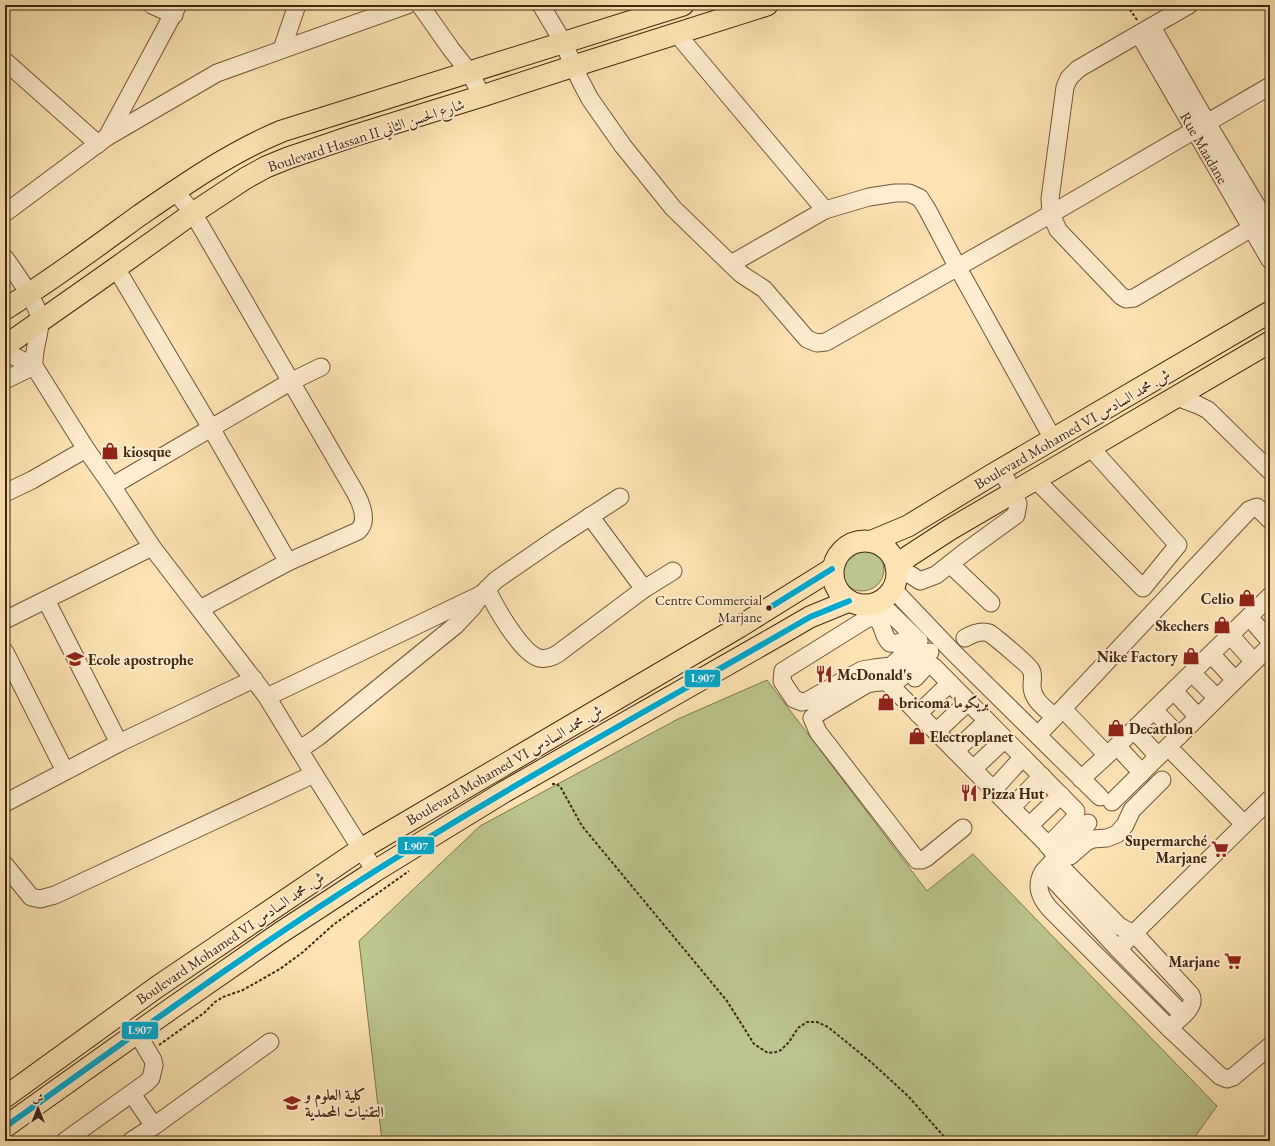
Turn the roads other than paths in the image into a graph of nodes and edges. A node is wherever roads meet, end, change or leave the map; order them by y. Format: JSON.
{"nodes":[{"id":1,"x":152,"y":5,"type":"edge"},
{"id":2,"x":297,"y":5,"type":"edge"},
{"id":3,"x":407,"y":5,"type":"edge"},
{"id":4,"x":420,"y":5,"type":"edge"},
{"id":5,"x":541,"y":5,"type":"edge"},
{"id":6,"x":683,"y":5,"type":"edge"},
{"id":7,"x":767,"y":5,"type":"edge"},
{"id":8,"x":1189,"y":5,"type":"edge"},
{"id":9,"x":176,"y":10,"type":"edge"},
{"id":10,"x":1146,"y":30,"type":"junction"},
{"id":11,"x":677,"y":34,"type":"junction"},
{"id":12,"x":563,"y":42,"type":"junction"},
{"id":13,"x":282,"y":49,"type":"junction"},
{"id":14,"x":5,"y":62,"type":"edge"},
{"id":15,"x":574,"y":66,"type":"junction"},
{"id":16,"x":470,"y":73,"type":"junction"},
{"id":17,"x":1270,"y":86,"type":"edge"},
{"id":18,"x":482,"y":96,"type":"junction"},
{"id":19,"x":1200,"y":127,"type":"junction"},
{"id":20,"x":103,"y":140,"type":"junction"},
{"id":21,"x":175,"y":191,"type":"junction"},
{"id":22,"x":825,"y":210,"type":"junction"},
{"id":23,"x":5,"y":212,"type":"edge"},
{"id":24,"x":193,"y":213,"type":"junction"},
{"id":25,"x":1051,"y":214,"type":"junction"},
{"id":26,"x":1264,"y":223,"type":"edge"},
{"id":27,"x":5,"y":258,"type":"edge"},
{"id":28,"x":1270,"y":260,"type":"edge"},
{"id":29,"x":731,"y":264,"type":"junction"},
{"id":30,"x":957,"y":266,"type":"junction"},
{"id":31,"x":116,"y":268,"type":"junction"},
{"id":32,"x":29,"y":294,"type":"junction"},
{"id":33,"x":5,"y":309,"type":"edge"},
{"id":34,"x":1270,"y":312,"type":"edge"},
{"id":35,"x":40,"y":322,"type":"junction"},
{"id":36,"x":1270,"y":342,"type":"edge"},
{"id":37,"x":5,"y":346,"type":"edge"},
{"id":38,"x":5,"y":352,"type":"edge"},
{"id":39,"x":34,"y":366,"type":"junction"},
{"id":40,"x":321,"y":367,"type":"dead end"},
{"id":41,"x":5,"y":380,"type":"edge"},
{"id":42,"x":1205,"y":381,"type":"junction"},
{"id":43,"x":290,"y":382,"type":"junction"},
{"id":44,"x":1177,"y":397,"type":"junction"},
{"id":45,"x":1208,"y":410,"type":"junction"},
{"id":46,"x":212,"y":428,"type":"junction"},
{"id":47,"x":1054,"y":439,"type":"junction"},
{"id":48,"x":1091,"y":448,"type":"junction"},
{"id":49,"x":86,"y":449,"type":"junction"},
{"id":50,"x":1001,"y":470,"type":"junction"},
{"id":51,"x":1270,"y":471,"type":"edge"},
{"id":52,"x":1036,"y":480,"type":"junction"},
{"id":53,"x":112,"y":486,"type":"junction"},
{"id":54,"x":5,"y":493,"type":"edge"},
{"id":55,"x":1014,"y":493,"type":"junction"},
{"id":56,"x":620,"y":497,"type":"dead end"},
{"id":57,"x":590,"y":516,"type":"junction"},
{"id":58,"x":1270,"y":520,"type":"edge"},
{"id":59,"x":872,"y":541,"type":"junction"},
{"id":60,"x":152,"y":547,"type":"junction"},
{"id":61,"x":288,"y":562,"type":"junction"},
{"id":62,"x":950,"y":564,"type":"junction"},
{"id":63,"x":832,"y":569,"type":"junction"},
{"id":64,"x":673,"y":571,"type":"dead end"},
{"id":65,"x":891,"y":582,"type":"junction"},
{"id":66,"x":644,"y":589,"type":"junction"},
{"id":67,"x":484,"y":591,"type":"junction"},
{"id":68,"x":1269,"y":598,"type":"edge"},
{"id":69,"x":46,"y":600,"type":"junction"},
{"id":70,"x":849,"y":601,"type":"junction"},
{"id":71,"x":991,"y":603,"type":"dead end"},
{"id":72,"x":200,"y":609,"type":"junction"},
{"id":73,"x":1249,"y":617,"type":"junction"},
{"id":74,"x":5,"y":620,"type":"edge"},
{"id":75,"x":739,"y":627,"type":"junction"},
{"id":76,"x":1230,"y":635,"type":"junction"},
{"id":77,"x":965,"y":638,"type":"dead end"},
{"id":78,"x":1270,"y":641,"type":"edge"},
{"id":79,"x":1270,"y":646,"type":"edge"},
{"id":80,"x":931,"y":648,"type":"junction"},
{"id":81,"x":754,"y":649,"type":"junction"},
{"id":82,"x":5,"y":652,"type":"edge"},
{"id":83,"x":1211,"y":654,"type":"junction"},
{"id":84,"x":1262,"y":660,"type":"edge"},
{"id":85,"x":1192,"y":672,"type":"junction"},
{"id":86,"x":254,"y":679,"type":"junction"},
{"id":87,"x":1235,"y":680,"type":"junction"},
{"id":88,"x":887,"y":682,"type":"junction"},
{"id":89,"x":950,"y":683,"type":"junction"},
{"id":90,"x":1174,"y":691,"type":"junction"},
{"id":91,"x":267,"y":697,"type":"junction"},
{"id":92,"x":1217,"y":698,"type":"junction"},
{"id":93,"x":968,"y":702,"type":"junction"},
{"id":94,"x":1154,"y":710,"type":"junction"},
{"id":95,"x":921,"y":711,"type":"junction"},
{"id":96,"x":1059,"y":713,"type":"junction"},
{"id":97,"x":1198,"y":717,"type":"junction"},
{"id":98,"x":987,"y":721,"type":"junction"},
{"id":99,"x":1134,"y":730,"type":"junction"},
{"id":100,"x":936,"y":732,"type":"junction"},
{"id":101,"x":1038,"y":735,"type":"junction"},
{"id":102,"x":1180,"y":736,"type":"junction"},
{"id":103,"x":1005,"y":739,"type":"junction"},
{"id":104,"x":120,"y":743,"type":"junction"},
{"id":105,"x":299,"y":750,"type":"junction"},
{"id":106,"x":955,"y":751,"type":"junction"},
{"id":107,"x":1112,"y":751,"type":"junction"},
{"id":108,"x":1167,"y":755,"type":"junction"},
{"id":109,"x":1023,"y":758,"type":"junction"},
{"id":110,"x":973,"y":769,"type":"junction"},
{"id":111,"x":65,"y":771,"type":"junction"},
{"id":112,"x":1142,"y":773,"type":"junction"},
{"id":113,"x":314,"y":774,"type":"junction"},
{"id":114,"x":1042,"y":776,"type":"junction"},
{"id":115,"x":1081,"y":778,"type":"junction"},
{"id":116,"x":1162,"y":780,"type":"dead end"},
{"id":117,"x":993,"y":790,"type":"junction"},
{"id":118,"x":1061,"y":795,"type":"junction"},
{"id":119,"x":1270,"y":799,"type":"edge"},
{"id":120,"x":5,"y":803,"type":"edge"},
{"id":121,"x":1110,"y":803,"type":"junction"},
{"id":122,"x":1011,"y":808,"type":"junction"},
{"id":123,"x":1087,"y":816,"type":"junction"},
{"id":124,"x":1244,"y":824,"type":"junction"},
{"id":125,"x":1029,"y":826,"type":"junction"},
{"id":126,"x":963,"y":828,"type":"dead end"},
{"id":127,"x":361,"y":849,"type":"junction"},
{"id":128,"x":1054,"y":862,"type":"junction"},
{"id":129,"x":5,"y":865,"type":"edge"},
{"id":130,"x":375,"y":871,"type":"junction"},
{"id":131,"x":1134,"y":933,"type":"junction"},
{"id":132,"x":1118,"y":949,"type":"junction"},
{"id":133,"x":1183,"y":1015,"type":"junction"},
{"id":134,"x":1169,"y":1028,"type":"junction"},
{"id":135,"x":137,"y":1033,"type":"junction"},
{"id":136,"x":270,"y":1042,"type":"dead end"},
{"id":137,"x":1270,"y":1046,"type":"edge"},
{"id":138,"x":132,"y":1094,"type":"junction"},
{"id":139,"x":5,"y":1098,"type":"edge"},
{"id":140,"x":12,"y":1122,"type":"edge"},
{"id":141,"x":154,"y":1126,"type":"junction"},
{"id":142,"x":65,"y":1141,"type":"edge"},
{"id":143,"x":131,"y":1141,"type":"edge"}],
"edges":[{"from":1,"to":9,"type":"street"},
{"from":2,"to":13,"type":"street"},
{"from":3,"to":13,"type":"street"},
{"from":4,"to":16,"type":"street"},
{"from":5,"to":12,"type":"street"},
{"from":6,"to":12,"type":"main road","name":"Boulevard Hassan II شارع الحسن الثاني"},
{"from":7,"to":11,"type":"main road","name":"Boulevard Hassan II شارع الحسن الثاني"},
{"from":8,"to":10,"type":"street"},
{"from":9,"to":20,"type":"street"},
{"from":10,"to":19,"type":"street","name":"Rue Maadane"},
{"from":10,"to":25,"type":"street"},
{"from":11,"to":15,"type":"main road","name":"Boulevard Hassan II شارع الحسن الثاني"},
{"from":11,"to":22,"type":"street"},
{"from":12,"to":15,"type":"street"},
{"from":12,"to":16,"type":"main road","name":"Boulevard Hassan II شارع الحسن الثاني"},
{"from":13,"to":20,"type":"street"},
{"from":14,"to":20,"type":"street"},
{"from":15,"to":18,"type":"main road","name":"Boulevard Hassan II شارع الحسن الثاني"},
{"from":15,"to":29,"type":"street"},
{"from":16,"to":18,"type":"street"},
{"from":16,"to":21,"type":"main road","name":"Boulevard Hassan II شارع الحسن الثاني"},
{"from":17,"to":19,"type":"street"},
{"from":18,"to":24,"type":"main road","name":"Boulevard Hassan II شارع الحسن الثاني"},
{"from":19,"to":25,"type":"street"},
{"from":19,"to":26,"type":"street","name":"Rue Maadane"},
{"from":20,"to":23,"type":"street"},
{"from":21,"to":24,"type":"street"},
{"from":21,"to":32,"type":"main road","name":"Boulevard Hassan II شارع الحسن الثاني"},
{"from":22,"to":29,"type":"street"},
{"from":22,"to":30,"type":"street"},
{"from":24,"to":31,"type":"main road","name":"Boulevard Hassan II شارع الحسن الثاني"},
{"from":24,"to":43,"type":"street"},
{"from":25,"to":26,"type":"street"},
{"from":25,"to":30,"type":"street"},
{"from":26,"to":28,"type":"street","name":"Rue Maadane"},
{"from":27,"to":32,"type":"street"},
{"from":29,"to":30,"type":"street"},
{"from":30,"to":47,"type":"street"},
{"from":31,"to":35,"type":"main road","name":"Boulevard Hassan II شارع الحسن الثاني"},
{"from":31,"to":46,"type":"street"},
{"from":32,"to":33,"type":"main road","name":"Boulevard Hassan II شارع الحسن الثاني"},
{"from":32,"to":35,"type":"street"},
{"from":34,"to":47,"type":"main road","name":"Boulevard Mohamed VI ش. محمد السادس"},
{"from":35,"to":37,"type":"main road","name":"Boulevard Hassan II شارع الحسن الثاني"},
{"from":35,"to":39,"type":"street"},
{"from":36,"to":42,"type":"main road","name":"Boulevard Mohamed VI ش. محمد السادس"},
{"from":38,"to":39,"type":"street"},
{"from":39,"to":41,"type":"street"},
{"from":39,"to":49,"type":"street"},
{"from":40,"to":43,"type":"street"},
{"from":42,"to":44,"type":"main road","name":"Boulevard Mohamed VI ش. محمد السادس"},
{"from":42,"to":45,"type":"street"},
{"from":43,"to":46,"type":"street"},
{"from":43,"to":61,"type":"street"},
{"from":44,"to":45,"type":"street"},
{"from":44,"to":48,"type":"main road","name":"Boulevard Mohamed VI ش. محمد السادس"},
{"from":45,"to":51,"type":"street"},
{"from":46,"to":53,"type":"street"},
{"from":46,"to":61,"type":"street"},
{"from":47,"to":50,"type":"main road","name":"Boulevard Mohamed VI ش. محمد السادس"},
{"from":48,"to":52,"type":"main road","name":"Boulevard Mohamed VI ش. محمد السادس"},
{"from":48,"to":52,"type":"street"},
{"from":49,"to":53,"type":"street"},
{"from":49,"to":54,"type":"street"},
{"from":50,"to":55,"type":"street"},
{"from":50,"to":59,"type":"main road","name":"Boulevard Mohamed VI ش. محمد السادس"},
{"from":52,"to":55,"type":"main road","name":"Boulevard Mohamed VI ش. محمد السادس"},
{"from":53,"to":60,"type":"street"},
{"from":55,"to":62,"type":"street"},
{"from":55,"to":65,"type":"main road","name":"Boulevard Mohamed VI ش. محمد السادس"},
{"from":56,"to":57,"type":"street"},
{"from":57,"to":66,"type":"street"},
{"from":57,"to":67,"type":"street"},
{"from":58,"to":96,"type":"street"},
{"from":59,"to":63,"type":"main road"},
{"from":59,"to":65,"type":"main road"},
{"from":60,"to":69,"type":"street"},
{"from":60,"to":72,"type":"street"},
{"from":61,"to":72,"type":"street"},
{"from":62,"to":65,"type":"street"},
{"from":62,"to":71,"type":"street"},
{"from":63,"to":70,"type":"main road"},
{"from":63,"to":75,"type":"main road","name":"Boulevard Mohamed VI ش. محمد السادس"},
{"from":64,"to":66,"type":"street"},
{"from":65,"to":70,"type":"main road"},
{"from":65,"to":80,"type":"street"},
{"from":65,"to":80,"type":"street"},
{"from":66,"to":67,"type":"street"},
{"from":67,"to":91,"type":"street"},
{"from":67,"to":105,"type":"street"},
{"from":68,"to":73,"type":"street"},
{"from":69,"to":74,"type":"street"},
{"from":69,"to":104,"type":"street"},
{"from":70,"to":81,"type":"main road","name":"Boulevard Mohamed VI ش. محمد السادس"},
{"from":72,"to":86,"type":"street"},
{"from":73,"to":76,"type":"street"},
{"from":73,"to":78,"type":"street"},
{"from":75,"to":81,"type":"main road"},
{"from":75,"to":127,"type":"main road","name":"Boulevard Mohamed VI ش. محمد السادس"},
{"from":76,"to":83,"type":"street"},
{"from":76,"to":84,"type":"street"},
{"from":77,"to":96,"type":"street"},
{"from":79,"to":84,"type":"street"},
{"from":80,"to":80,"type":"street"},
{"from":80,"to":88,"type":"street"},
{"from":80,"to":101,"type":"street"},
{"from":80,"to":123,"type":"street"},
{"from":81,"to":130,"type":"main road","name":"Boulevard Mohamed VI ش. محمد السادس"},
{"from":82,"to":111,"type":"street"},
{"from":83,"to":85,"type":"street"},
{"from":83,"to":87,"type":"street"},
{"from":84,"to":87,"type":"street"},
{"from":84,"to":108,"type":"street"},
{"from":85,"to":90,"type":"street"},
{"from":85,"to":92,"type":"street"},
{"from":86,"to":91,"type":"street"},
{"from":86,"to":104,"type":"street"},
{"from":87,"to":92,"type":"street"},
{"from":88,"to":95,"type":"street"},
{"from":88,"to":126,"type":"street"},
{"from":89,"to":93,"type":"street"},
{"from":89,"to":95,"type":"street"},
{"from":89,"to":95,"type":"street"},
{"from":90,"to":94,"type":"street"},
{"from":90,"to":97,"type":"street"},
{"from":91,"to":105,"type":"street"},
{"from":92,"to":97,"type":"street"},
{"from":93,"to":98,"type":"street"},
{"from":93,"to":100,"type":"street"},
{"from":94,"to":99,"type":"street"},
{"from":94,"to":102,"type":"street"},
{"from":95,"to":100,"type":"street"},
{"from":96,"to":101,"type":"street"},
{"from":96,"to":107,"type":"street"},
{"from":97,"to":102,"type":"street"},
{"from":98,"to":103,"type":"street"},
{"from":98,"to":106,"type":"street"},
{"from":99,"to":107,"type":"street"},
{"from":99,"to":108,"type":"street"},
{"from":100,"to":106,"type":"street"},
{"from":101,"to":115,"type":"street"},
{"from":102,"to":108,"type":"street"},
{"from":103,"to":109,"type":"street"},
{"from":103,"to":110,"type":"street"},
{"from":104,"to":111,"type":"street"},
{"from":105,"to":113,"type":"street"},
{"from":106,"to":110,"type":"street"},
{"from":107,"to":112,"type":"street"},
{"from":107,"to":115,"type":"street"},
{"from":108,"to":112,"type":"street"},
{"from":108,"to":121,"type":"street"},
{"from":108,"to":124,"type":"street"},
{"from":109,"to":114,"type":"street"},
{"from":109,"to":117,"type":"street"},
{"from":110,"to":117,"type":"street"},
{"from":111,"to":120,"type":"street"},
{"from":112,"to":121,"type":"street"},
{"from":113,"to":127,"type":"street"},
{"from":113,"to":129,"type":"street"},
{"from":114,"to":118,"type":"street"},
{"from":114,"to":122,"type":"street"},
{"from":115,"to":121,"type":"street"},
{"from":116,"to":128,"type":"street"},
{"from":117,"to":122,"type":"street"},
{"from":118,"to":125,"type":"street"},
{"from":118,"to":128,"type":"street"},
{"from":119,"to":124,"type":"street"},
{"from":121,"to":123,"type":"street"},
{"from":121,"to":123,"type":"street"},
{"from":122,"to":125,"type":"street"},
{"from":123,"to":128,"type":"street"},
{"from":124,"to":131,"type":"street"},
{"from":125,"to":128,"type":"street"},
{"from":127,"to":130,"type":"street"},
{"from":127,"to":139,"type":"main road","name":"Boulevard Mohamed VI ش. محمد السادس"},
{"from":128,"to":131,"type":"street"},
{"from":128,"to":132,"type":"street"},
{"from":128,"to":134,"type":"street"},
{"from":130,"to":135,"type":"main road","name":"Boulevard Mohamed VI ش. محمد السادس"},
{"from":131,"to":132,"type":"street"},
{"from":131,"to":133,"type":"street"},
{"from":132,"to":133,"type":"street"},
{"from":133,"to":134,"type":"street"},
{"from":134,"to":137,"type":"street"},
{"from":135,"to":138,"type":"street"},
{"from":135,"to":140,"type":"main road","name":"Boulevard Mohamed VI ش. محمد السادس"},
{"from":136,"to":141,"type":"street"},
{"from":138,"to":141,"type":"street"},
{"from":138,"to":142,"type":"street"},
{"from":139,"to":140,"type":"street"},
{"from":141,"to":143,"type":"street"}]}
